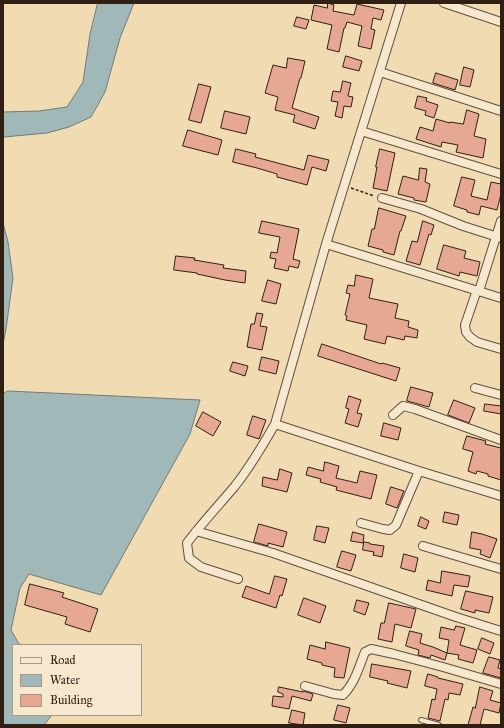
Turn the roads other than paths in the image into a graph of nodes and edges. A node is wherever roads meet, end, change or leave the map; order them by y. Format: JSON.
{"nodes":[{"id":1,"x":401,"y":3,"type":"edge"},
{"id":2,"x":444,"y":3,"type":"edge"},
{"id":3,"x":501,"y":22,"type":"edge"},
{"id":4,"x":380,"y":72,"type":"junction"},
{"id":5,"x":501,"y":111,"type":"edge"},
{"id":6,"x":361,"y":131,"type":"junction"},
{"id":7,"x":501,"y":174,"type":"edge"},
{"id":8,"x":382,"y":198,"type":"road end"},
{"id":9,"x":501,"y":221,"type":"edge"},
{"id":10,"x":498,"y":237,"type":"edge"},
{"id":11,"x":326,"y":244,"type":"junction"},
{"id":12,"x":478,"y":291,"type":"junction"},
{"id":13,"x":501,"y":298,"type":"edge"},
{"id":14,"x":501,"y":349,"type":"edge"},
{"id":15,"x":476,"y":388,"type":"dead end"},
{"id":16,"x":501,"y":395,"type":"edge"},
{"id":17,"x":393,"y":415,"type":"dead end"},
{"id":18,"x":275,"y":424,"type":"junction"},
{"id":19,"x":501,"y":440,"type":"edge"},
{"id":20,"x":419,"y":471,"type":"junction"},
{"id":21,"x":501,"y":496,"type":"edge"},
{"id":22,"x":360,"y":523,"type":"dead end"},
{"id":23,"x":196,"y":531,"type":"junction"},
{"id":24,"x":423,"y":546,"type":"dead end"},
{"id":25,"x":501,"y":569,"type":"edge"},
{"id":26,"x":238,"y":579,"type":"dead end"},
{"id":27,"x":501,"y":631,"type":"edge"},
{"id":28,"x":501,"y":684,"type":"edge"},
{"id":29,"x":305,"y":686,"type":"dead end"},
{"id":30,"x":421,"y":720,"type":"dead end"},
{"id":31,"x":439,"y":725,"type":"edge"}],
"edges":[{"from":1,"to":4,"type":"street"},
{"from":2,"to":3,"type":"street"},
{"from":4,"to":5,"type":"street"},
{"from":4,"to":6,"type":"street"},
{"from":6,"to":7,"type":"street"},
{"from":6,"to":11,"type":"street"},
{"from":8,"to":10,"type":"street"},
{"from":9,"to":10,"type":"street"},
{"from":10,"to":12,"type":"street"},
{"from":11,"to":12,"type":"street"},
{"from":11,"to":18,"type":"street"},
{"from":12,"to":13,"type":"street"},
{"from":12,"to":14,"type":"street"},
{"from":15,"to":16,"type":"street"},
{"from":17,"to":19,"type":"street"},
{"from":18,"to":20,"type":"street"},
{"from":18,"to":23,"type":"street"},
{"from":20,"to":21,"type":"street"},
{"from":20,"to":22,"type":"street"},
{"from":23,"to":26,"type":"street"},
{"from":23,"to":27,"type":"street"},
{"from":24,"to":25,"type":"street"},
{"from":28,"to":29,"type":"street"},
{"from":30,"to":31,"type":"lane"}]}
